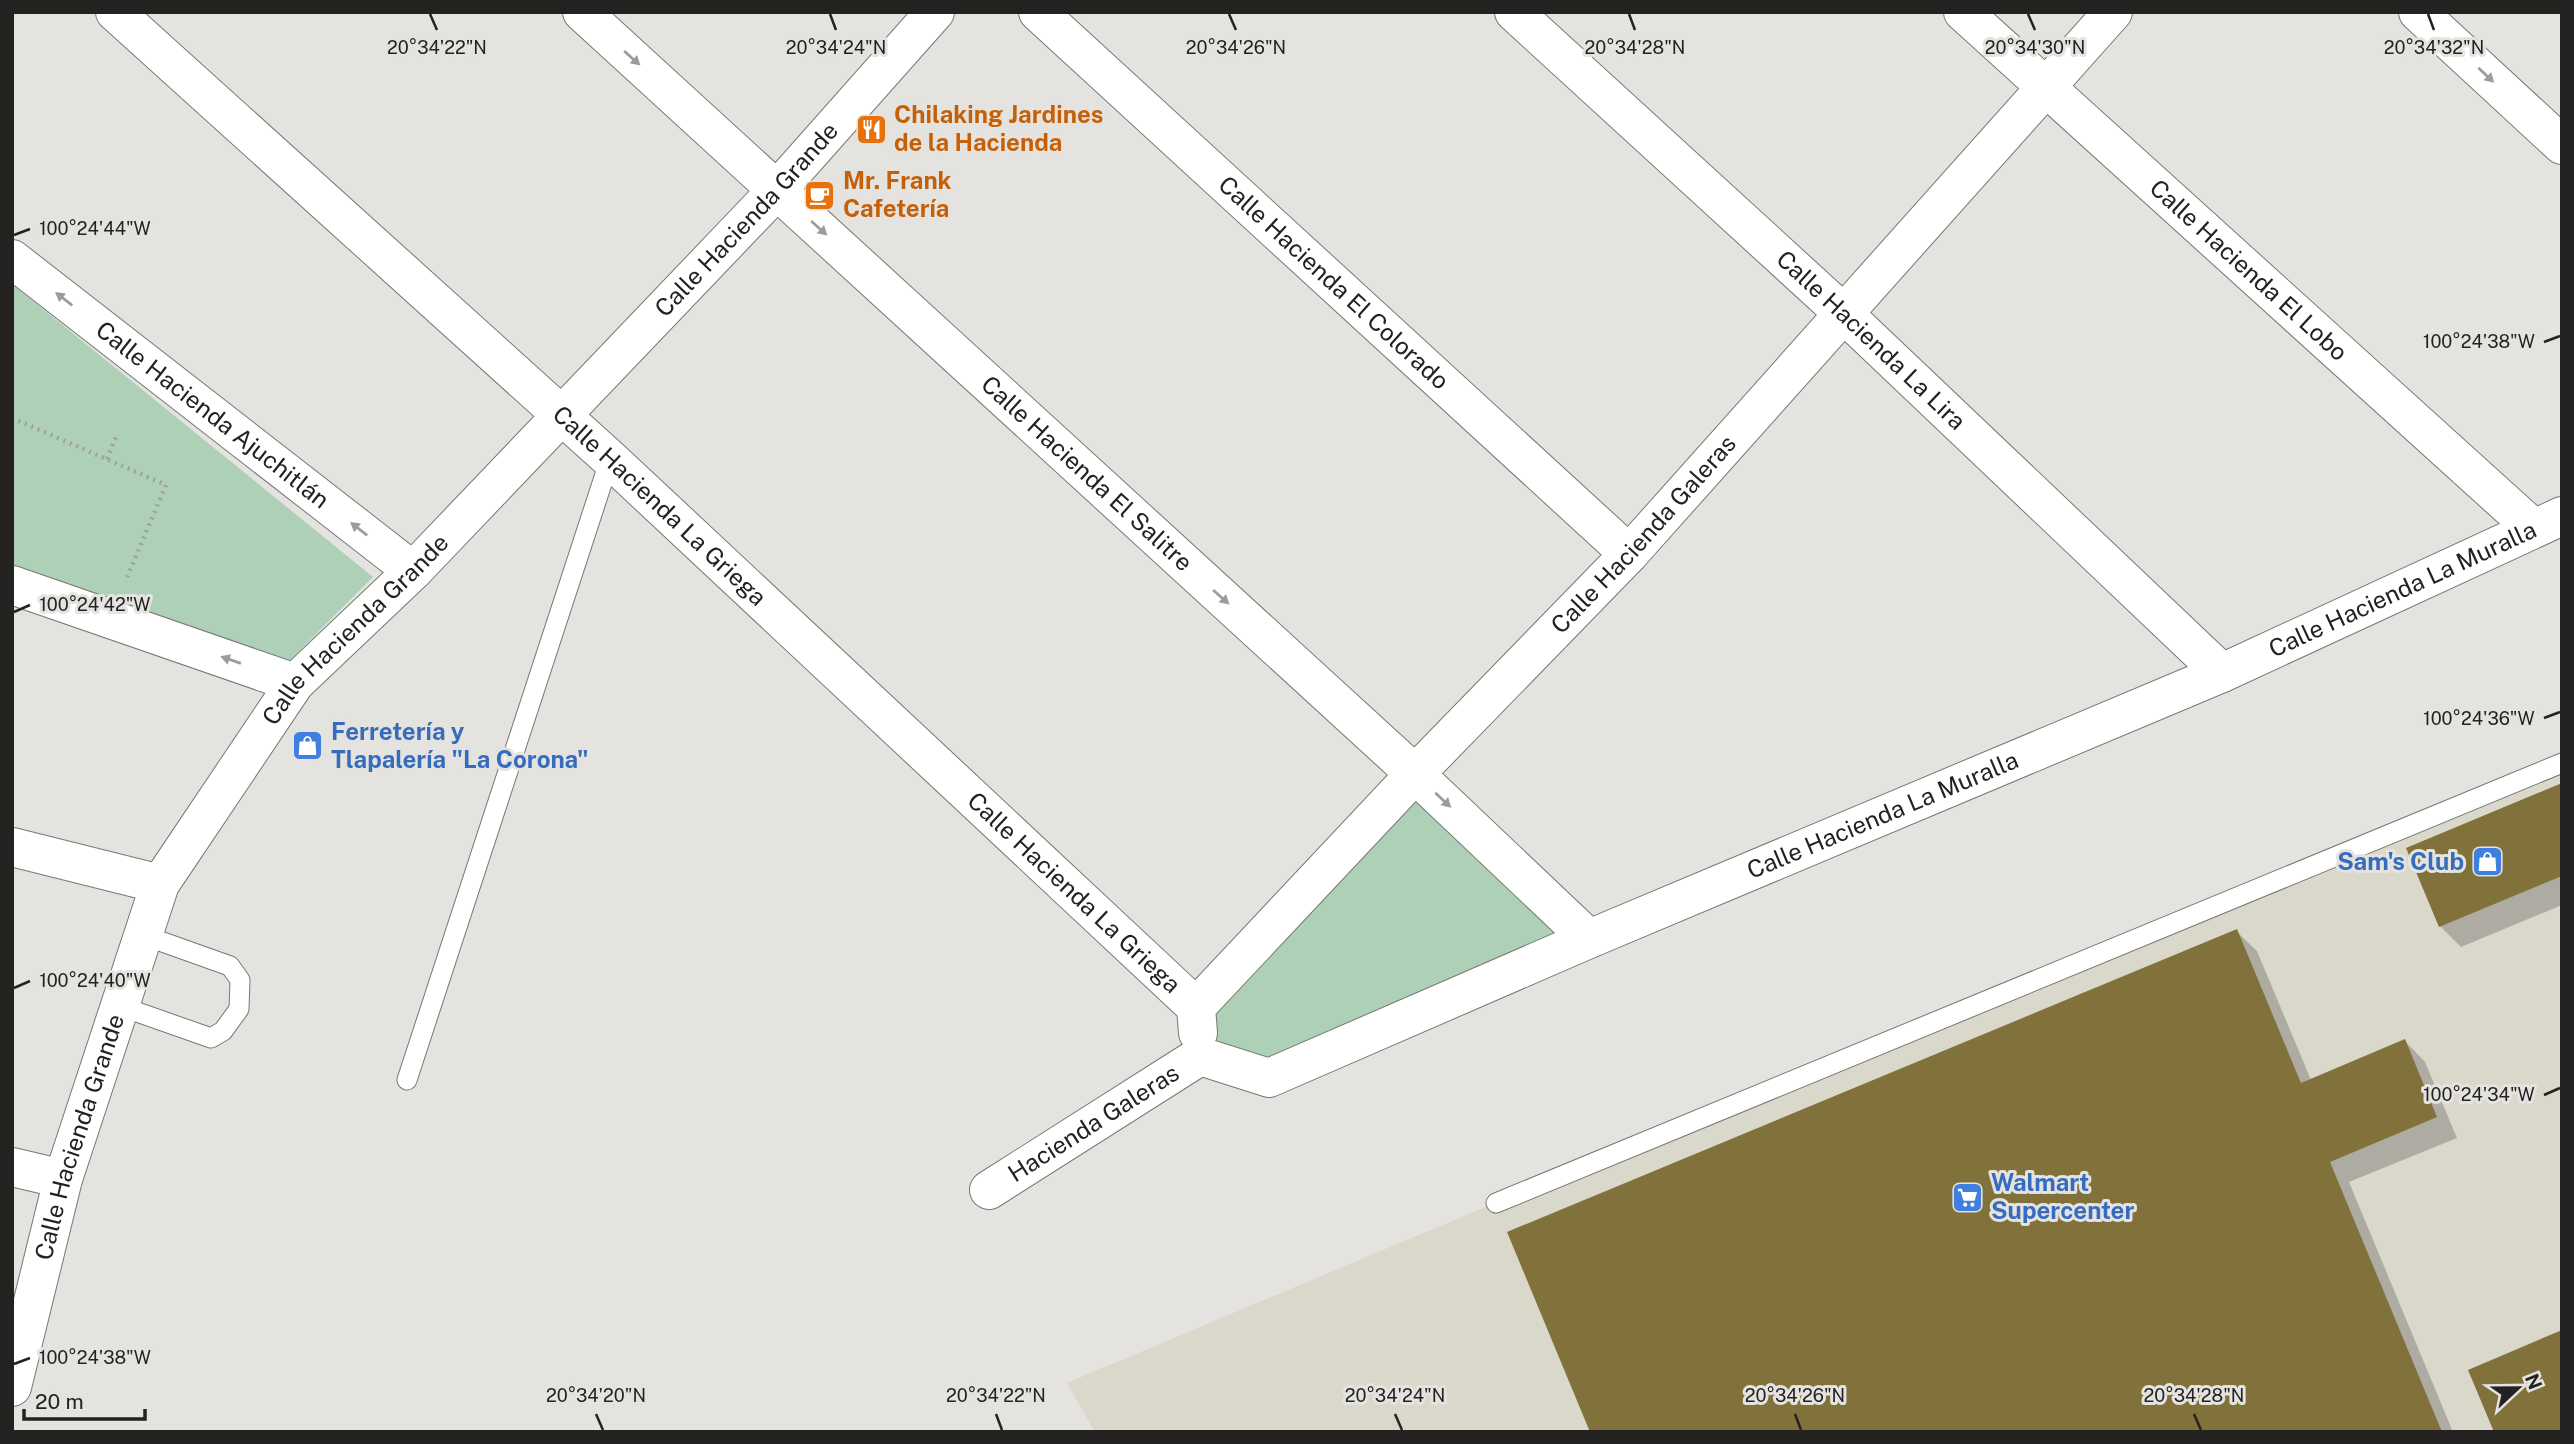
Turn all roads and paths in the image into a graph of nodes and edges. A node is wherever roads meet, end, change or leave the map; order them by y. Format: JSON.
{"nodes":[{"id":1,"x":116,"y":12,"type":"edge"},
{"id":2,"x":582,"y":12,"type":"edge"},
{"id":3,"x":934,"y":12,"type":"edge"},
{"id":4,"x":1038,"y":12,"type":"edge"},
{"id":5,"x":1514,"y":12,"type":"edge"},
{"id":6,"x":1963,"y":12,"type":"edge"},
{"id":7,"x":2113,"y":12,"type":"edge"},
{"id":8,"x":2418,"y":12,"type":"edge"},
{"id":9,"x":2044,"y":88,"type":"junction"},
{"id":10,"x":2562,"y":145,"type":"edge"},
{"id":11,"x":777,"y":190,"type":"junction"},
{"id":12,"x":12,"y":259,"type":"edge"},
{"id":13,"x":1843,"y":313,"type":"junction"},
{"id":14,"x":562,"y":415,"type":"junction"},
{"id":15,"x":12,"y":418,"type":"edge"},
{"id":16,"x":116,"y":437,"type":"dead end"},
{"id":17,"x":107,"y":459,"type":"junction"},
{"id":18,"x":610,"y":459,"type":"junction"},
{"id":19,"x":2547,"y":522,"type":"edge"},
{"id":20,"x":1629,"y":554,"type":"junction"},
{"id":21,"x":413,"y":571,"type":"junction"},
{"id":22,"x":12,"y":585,"type":"edge"},
{"id":23,"x":121,"y":590,"type":"dead end"},
{"id":24,"x":2222,"y":673,"type":"junction"},
{"id":25,"x":295,"y":683,"type":"junction"},
{"id":26,"x":2562,"y":763,"type":"edge"},
{"id":27,"x":1415,"y":774,"type":"junction"},
{"id":28,"x":12,"y":847,"type":"edge"},
{"id":29,"x":160,"y":884,"type":"junction"},
{"id":30,"x":144,"y":935,"type":"junction"},
{"id":31,"x":1589,"y":939,"type":"junction"},
{"id":32,"x":120,"y":1006,"type":"junction"},
{"id":33,"x":1196,"y":1007,"type":"junction"},
{"id":34,"x":1200,"y":1056,"type":"junction"},
{"id":35,"x":407,"y":1080,"type":"dead end"},
{"id":36,"x":12,"y":1167,"type":"edge"},
{"id":37,"x":63,"y":1180,"type":"junction"},
{"id":38,"x":989,"y":1190,"type":"dead end"},
{"id":39,"x":1496,"y":1203,"type":"dead end"},
{"id":40,"x":12,"y":1387,"type":"edge"}],
"edges":[{"from":1,"to":14,"type":"street","name":"Calle Hacienda La Griega"},
{"from":2,"to":11,"type":"street","name":"Calle Hacienda El Salitre","one_way":true},
{"from":3,"to":11,"type":"street","name":"Calle Hacienda Grande"},
{"from":4,"to":20,"type":"street","name":"Calle Hacienda El Colorado"},
{"from":5,"to":13,"type":"street","name":"Calle Hacienda La Lira"},
{"from":6,"to":9,"type":"street","name":"Calle Hacienda El Lobo"},
{"from":7,"to":9,"type":"street","name":"Calle Hacienda Galeras"},
{"from":8,"to":10,"type":"street","one_way":true},
{"from":9,"to":13,"type":"street","name":"Calle Hacienda Galeras"},
{"from":9,"to":19,"type":"street","name":"Calle Hacienda El Lobo"},
{"from":11,"to":14,"type":"street","name":"Calle Hacienda Grande"},
{"from":11,"to":27,"type":"street","name":"Calle Hacienda El Salitre","one_way":true},
{"from":21,"to":12,"type":"street","name":"Calle Hacienda Ajuchitlán","one_way":true},
{"from":13,"to":20,"type":"street","name":"Calle Hacienda Galeras"},
{"from":13,"to":24,"type":"street","name":"Calle Hacienda La Lira"},
{"from":14,"to":18,"type":"street","name":"Calle Hacienda La Griega"},
{"from":14,"to":21,"type":"street","name":"Calle Hacienda Grande"},
{"from":15,"to":17,"type":"path"},
{"from":16,"to":17,"type":"path"},
{"from":17,"to":23,"type":"path"},
{"from":18,"to":33,"type":"street","name":"Calle Hacienda La Griega"},
{"from":18,"to":35,"type":"lane"},
{"from":19,"to":24,"type":"street","name":"Calle Hacienda La Muralla"},
{"from":20,"to":27,"type":"street","name":"Calle Hacienda Galeras"},
{"from":21,"to":25,"type":"street","name":"Calle Hacienda Grande"},
{"from":25,"to":22,"type":"street","one_way":true},
{"from":24,"to":31,"type":"street","name":"Calle Hacienda La Muralla"},
{"from":25,"to":29,"type":"street","name":"Calle Hacienda Grande"},
{"from":26,"to":39,"type":"lane"},
{"from":27,"to":31,"type":"street","name":"Calle Hacienda El Salitre","one_way":true},
{"from":27,"to":33,"type":"street","name":"Calle Hacienda Galeras"},
{"from":28,"to":29,"type":"street"},
{"from":29,"to":30,"type":"street","name":"Calle Hacienda Grande"},
{"from":30,"to":32,"type":"street","name":"Calle Hacienda Grande"},
{"from":30,"to":32,"type":"lane"},
{"from":31,"to":34,"type":"street","name":"Calle Hacienda La Muralla"},
{"from":32,"to":37,"type":"street","name":"Calle Hacienda Grande"},
{"from":33,"to":34,"type":"street"},
{"from":34,"to":38,"type":"street","name":"Hacienda Galeras"},
{"from":36,"to":37,"type":"street"},
{"from":37,"to":40,"type":"street","name":"Calle Hacienda Grande"}]}
